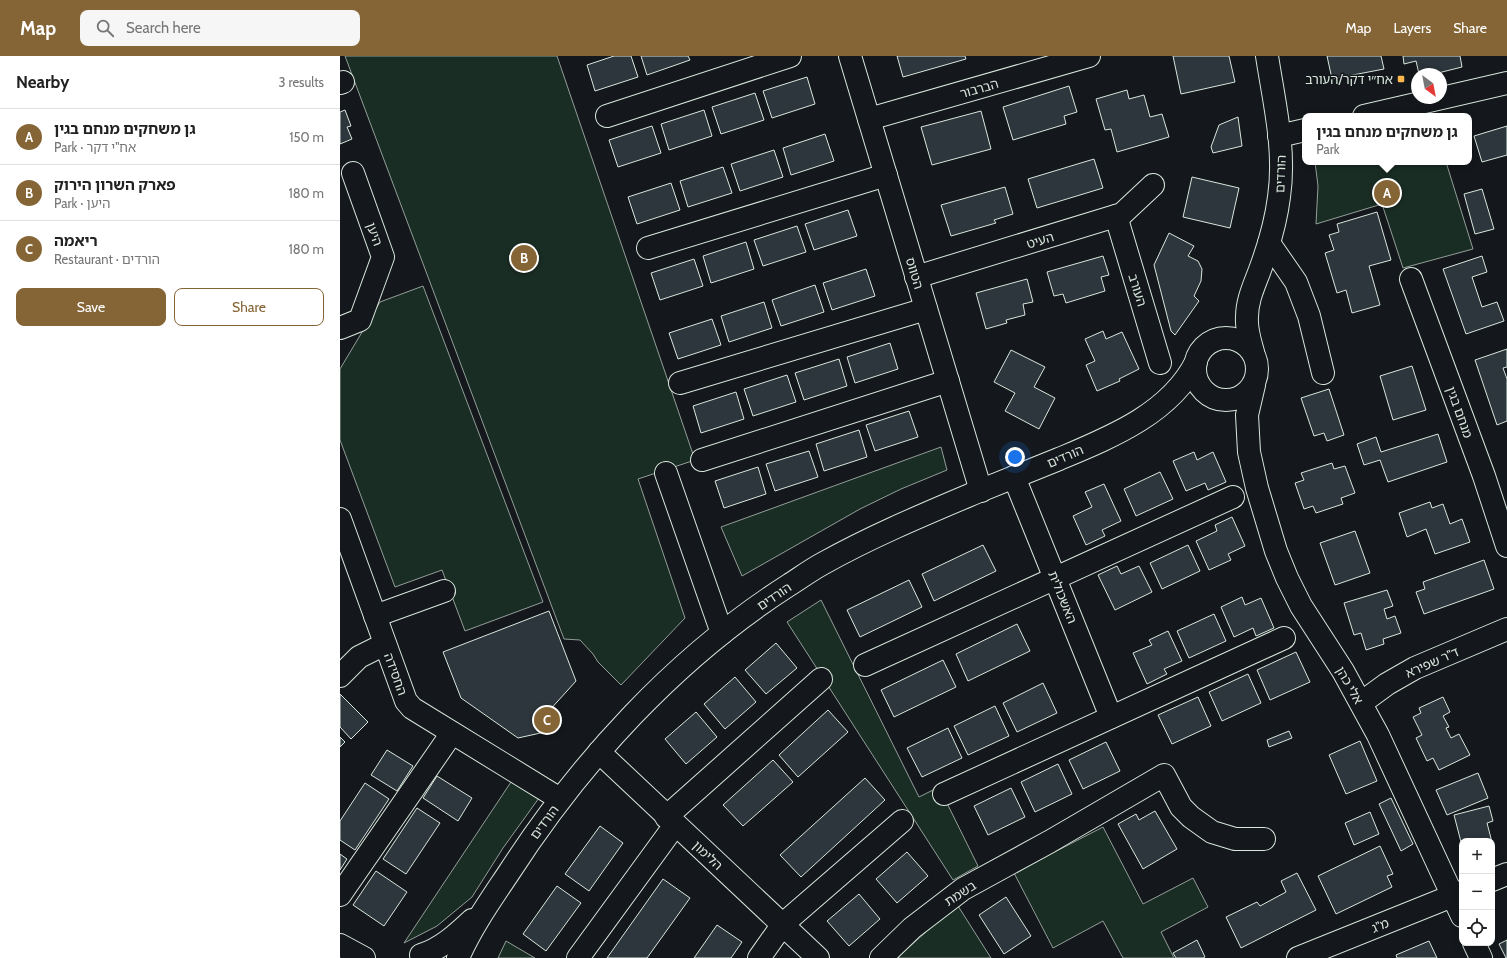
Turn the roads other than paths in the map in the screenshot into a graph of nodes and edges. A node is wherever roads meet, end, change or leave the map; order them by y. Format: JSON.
{"nodes":[{"id":1,"x":790,"y":56,"type":"edge"},
{"id":2,"x":850,"y":56,"type":"edge"},
{"id":3,"x":1088,"y":56,"type":"edge"},
{"id":4,"x":1267,"y":56,"type":"edge"},
{"id":5,"x":1507,"y":83,"type":"edge"},
{"id":6,"x":1377,"y":113,"type":"edge"},
{"id":7,"x":607,"y":116,"type":"dead end"},
{"id":8,"x":869,"y":119,"type":"junction"},
{"id":9,"x":1302,"y":131,"type":"edge"},
{"id":10,"x":1280,"y":136,"type":"junction"},
{"id":11,"x":353,"y":173,"type":"dead end"},
{"id":12,"x":886,"y":175,"type":"junction"},
{"id":13,"x":1153,"y":185,"type":"dead end"},
{"id":14,"x":1116,"y":216,"type":"junction"},
{"id":15,"x":1269,"y":243,"type":"junction"},
{"id":16,"x":648,"y":248,"type":"dead end"},
{"id":17,"x":916,"y":277,"type":"junction"},
{"id":18,"x":1411,"y":279,"type":"dead end"},
{"id":19,"x":1253,"y":289,"type":"junction"},
{"id":20,"x":926,"y":309,"type":"junction"},
{"id":21,"x":340,"y":328,"type":"edge"},
{"id":22,"x":1214,"y":340,"type":"junction"},
{"id":23,"x":1253,"y":352,"type":"junction"},
{"id":24,"x":1196,"y":362,"type":"junction"},
{"id":25,"x":1160,"y":363,"type":"dead end"},
{"id":26,"x":1323,"y":373,"type":"dead end"},
{"id":27,"x":948,"y":380,"type":"junction"},
{"id":28,"x":680,"y":383,"type":"dead end"},
{"id":29,"x":1254,"y":385,"type":"junction"},
{"id":30,"x":1217,"y":399,"type":"junction"},
{"id":31,"x":1152,"y":411,"type":"junction"},
{"id":32,"x":1249,"y":452,"type":"junction"},
{"id":33,"x":702,"y":460,"type":"dead end"},
{"id":34,"x":666,"y":473,"type":"dead end"},
{"id":35,"x":1014,"y":477,"type":"junction"},
{"id":36,"x":981,"y":491,"type":"junction"},
{"id":37,"x":1233,"y":497,"type":"dead end"},
{"id":38,"x":340,"y":519,"type":"edge"},
{"id":39,"x":1507,"y":546,"type":"edge"},
{"id":40,"x":348,"y":569,"type":"edge"},
{"id":41,"x":1055,"y":578,"type":"junction"},
{"id":42,"x":444,"y":591,"type":"dead end"},
{"id":43,"x":375,"y":616,"type":"junction"},
{"id":44,"x":1507,"y":629,"type":"edge"},
{"id":45,"x":722,"y":633,"type":"junction"},
{"id":46,"x":1284,"y":638,"type":"dead end"},
{"id":47,"x":385,"y":644,"type":"junction"},
{"id":48,"x":865,"y":665,"type":"dead end"},
{"id":49,"x":340,"y":676,"type":"edge"},
{"id":50,"x":821,"y":679,"type":"dead end"},
{"id":51,"x":1361,"y":703,"type":"junction"},
{"id":52,"x":1111,"y":717,"type":"junction"},
{"id":53,"x":452,"y":733,"type":"junction"},
{"id":54,"x":599,"y":752,"type":"junction"},
{"id":55,"x":944,"y":794,"type":"dead end"},
{"id":56,"x":560,"y":799,"type":"junction"},
{"id":57,"x":670,"y":821,"type":"junction"},
{"id":58,"x":902,"y":821,"type":"dead end"},
{"id":59,"x":1264,"y":838,"type":"dead end"},
{"id":60,"x":1507,"y":874,"type":"edge"},
{"id":61,"x":1495,"y":879,"type":"edge"},
{"id":62,"x":1457,"y":894,"type":"edge"},
{"id":63,"x":340,"y":895,"type":"edge"},
{"id":64,"x":488,"y":903,"type":"junction"},
{"id":65,"x":1461,"y":910,"type":"edge"},
{"id":66,"x":783,"y":924,"type":"junction"},
{"id":67,"x":1475,"y":946,"type":"edge"},
{"id":68,"x":353,"y":952,"type":"edge"},
{"id":69,"x":419,"y":957,"type":"edge"},
{"id":70,"x":381,"y":958,"type":"edge"},
{"id":71,"x":458,"y":958,"type":"edge"},
{"id":72,"x":578,"y":958,"type":"edge"},
{"id":73,"x":759,"y":958,"type":"edge"},
{"id":74,"x":818,"y":958,"type":"edge"},
{"id":75,"x":881,"y":958,"type":"edge"},
{"id":76,"x":1298,"y":958,"type":"edge"},
{"id":77,"x":1481,"y":958,"type":"edge"}],
"edges":[{"from":1,"to":7,"type":"street"},
{"from":2,"to":8,"type":"street","name":"הטווס"},
{"from":3,"to":8,"type":"street","name":"הברבור"},
{"from":4,"to":10,"type":"street","name":"הורדים"},
{"from":5,"to":6,"type":"street"},
{"from":8,"to":12,"type":"street","name":"הטווס"},
{"from":9,"to":10,"type":"street"},
{"from":10,"to":15,"type":"street","name":"הורדים"},
{"from":11,"to":21,"type":"street","name":"היען"},
{"from":12,"to":16,"type":"street"},
{"from":12,"to":17,"type":"street","name":"הטווס"},
{"from":13,"to":14,"type":"street","name":"העיט"},
{"from":14,"to":17,"type":"street","name":"העיט"},
{"from":14,"to":25,"type":"street","name":"העורב"},
{"from":15,"to":19,"type":"street","name":"הורדים"},
{"from":15,"to":26,"type":"street"},
{"from":17,"to":20,"type":"street","name":"הטווס"},
{"from":18,"to":39,"type":"street","name":"מנחם בגין"},
{"from":19,"to":22,"type":"street","name":"הורדים"},
{"from":19,"to":23,"type":"street","name":"הורדים"},
{"from":20,"to":27,"type":"street","name":"הטווס"},
{"from":20,"to":28,"type":"street"},
{"from":22,"to":23,"type":"street"},
{"from":22,"to":24,"type":"street"},
{"from":23,"to":29,"type":"street"},
{"from":24,"to":30,"type":"street"},
{"from":24,"to":31,"type":"street","name":"הורדים"},
{"from":27,"to":33,"type":"street"},
{"from":27,"to":36,"type":"street","name":"הטווס"},
{"from":29,"to":30,"type":"street"},
{"from":29,"to":32,"type":"street","name":"אלי כהן"},
{"from":30,"to":31,"type":"street","name":"הורדים"},
{"from":30,"to":32,"type":"street","name":"אלי כהן"},
{"from":31,"to":35,"type":"street","name":"הורדים"},
{"from":32,"to":51,"type":"street","name":"אלי כהן"},
{"from":34,"to":45,"type":"street"},
{"from":35,"to":36,"type":"street","name":"הורדים"},
{"from":35,"to":41,"type":"street","name":"האשכולית"},
{"from":36,"to":45,"type":"street","name":"הורדים"},
{"from":37,"to":41,"type":"street"},
{"from":38,"to":40,"type":"street","name":"החסידה"},
{"from":40,"to":43,"type":"street","name":"החסידה"},
{"from":41,"to":48,"type":"street"},
{"from":41,"to":52,"type":"street","name":"האשכולית"},
{"from":42,"to":43,"type":"street"},
{"from":43,"to":47,"type":"street","name":"החסידה"},
{"from":44,"to":51,"type":"street","name":"ד\"ר שפירא"},
{"from":45,"to":54,"type":"street","name":"הורדים"},
{"from":46,"to":52,"type":"street"},
{"from":47,"to":49,"type":"street"},
{"from":47,"to":53,"type":"street","name":"החסידה"},
{"from":50,"to":57,"type":"street"},
{"from":51,"to":62,"type":"street","name":"אלי כהן"},
{"from":52,"to":55,"type":"street"},
{"from":53,"to":56,"type":"street","name":"החסידה"},
{"from":53,"to":63,"type":"street"},
{"from":54,"to":56,"type":"street","name":"הורדים"},
{"from":54,"to":57,"type":"street","name":"הלימון"},
{"from":56,"to":64,"type":"street","name":"הורדים"},
{"from":57,"to":66,"type":"street","name":"הלימון"},
{"from":57,"to":72,"type":"street"},
{"from":58,"to":66,"type":"street"},
{"from":59,"to":75,"type":"street","name":"בשמת"},
{"from":60,"to":61,"type":"street"},
{"from":62,"to":65,"type":"street","name":"אלי כהן"},
{"from":62,"to":76,"type":"street","name":"מ\"ג"},
{"from":64,"to":69,"type":"street","name":"הורדים"},
{"from":64,"to":71,"type":"street","name":"הורדים"},
{"from":66,"to":73,"type":"street"},
{"from":66,"to":74,"type":"street","name":"הלימון"},
{"from":67,"to":77,"type":"street"},
{"from":68,"to":70,"type":"street"}]}
